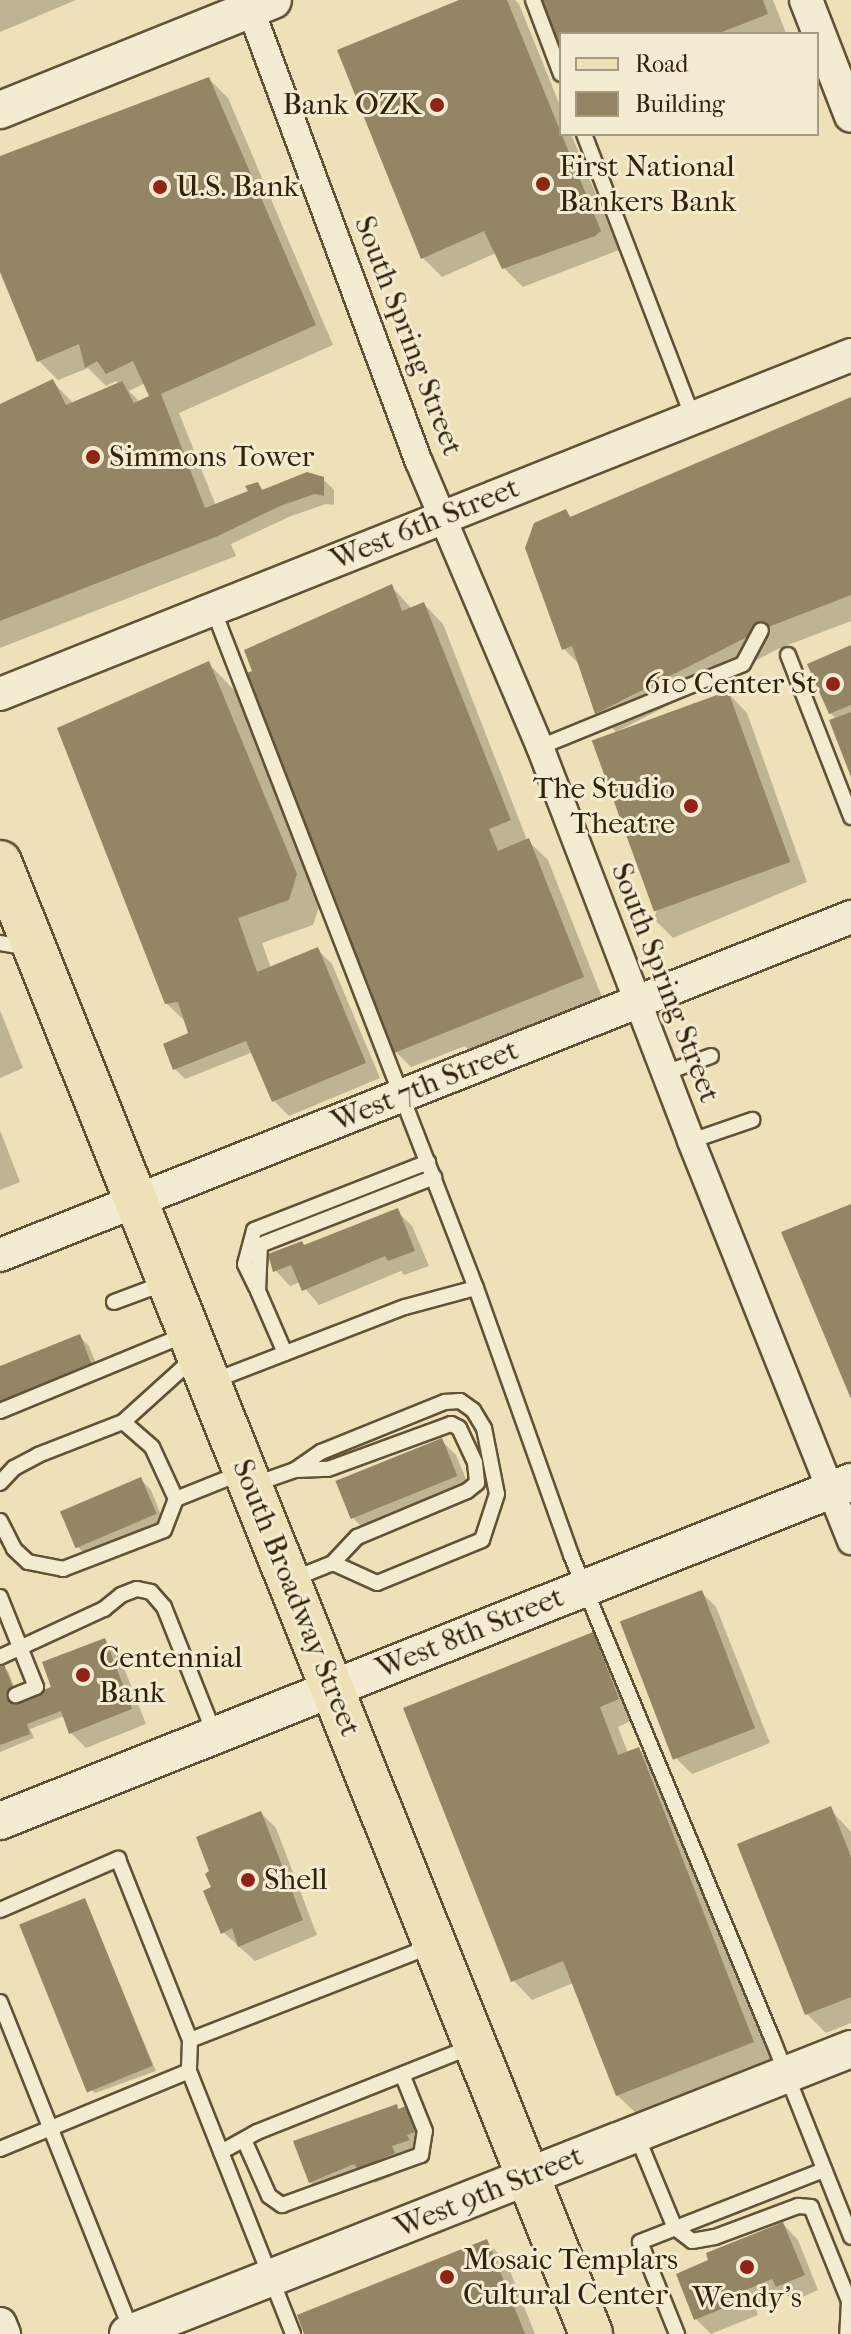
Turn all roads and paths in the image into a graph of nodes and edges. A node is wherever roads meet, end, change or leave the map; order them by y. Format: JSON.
{"nodes":[{"id":1,"x":533,"y":0,"type":"edge"},
{"id":2,"x":806,"y":0,"type":"edge"},
{"id":3,"x":257,"y":3,"type":"edge"},
{"id":4,"x":818,"y":32,"type":"edge"},
{"id":5,"x":819,"y":34,"type":"edge"},
{"id":6,"x":559,"y":69,"type":"edge"},
{"id":7,"x":0,"y":110,"type":"edge"},
{"id":8,"x":851,"y":116,"type":"edge"},
{"id":9,"x":585,"y":136,"type":"edge"},
{"id":10,"x":851,"y":355,"type":"edge"},
{"id":11,"x":693,"y":418,"type":"junction"},
{"id":12,"x":445,"y":517,"type":"junction"},
{"id":13,"x":213,"y":609,"type":"junction"},
{"id":14,"x":761,"y":630,"type":"dead end"},
{"id":15,"x":788,"y":655,"type":"dead end"},
{"id":16,"x":0,"y":694,"type":"edge"},
{"id":17,"x":618,"y":702,"type":"dead end"},
{"id":18,"x":598,"y":722,"type":"junction"},
{"id":19,"x":540,"y":747,"type":"junction"},
{"id":20,"x":851,"y":817,"type":"edge"},
{"id":21,"x":0,"y":862,"type":"edge"},
{"id":22,"x":851,"y":917,"type":"edge"},
{"id":23,"x":18,"y":947,"type":"edge"},
{"id":24,"x":637,"y":1002,"type":"junction"},
{"id":25,"x":711,"y":1056,"type":"dead end"},
{"id":26,"x":665,"y":1073,"type":"junction"},
{"id":27,"x":400,"y":1096,"type":"junction"},
{"id":28,"x":752,"y":1120,"type":"dead end"},
{"id":29,"x":691,"y":1141,"type":"junction"},
{"id":30,"x":428,"y":1162,"type":"junction"},
{"id":31,"x":434,"y":1177,"type":"junction"},
{"id":32,"x":137,"y":1201,"type":"junction"},
{"id":33,"x":0,"y":1255,"type":"edge"},
{"id":34,"x":169,"y":1281,"type":"junction"},
{"id":35,"x":476,"y":1288,"type":"junction"},
{"id":36,"x":258,"y":1291,"type":"junction"},
{"id":37,"x":114,"y":1302,"type":"dead end"},
{"id":38,"x":285,"y":1353,"type":"junction"},
{"id":39,"x":199,"y":1356,"type":"junction"},
{"id":40,"x":0,"y":1411,"type":"edge"},
{"id":41,"x":123,"y":1422,"type":"junction"},
{"id":42,"x":295,"y":1470,"type":"junction"},
{"id":43,"x":248,"y":1479,"type":"junction"},
{"id":44,"x":0,"y":1483,"type":"edge"},
{"id":45,"x":841,"y":1485,"type":"edge"},
{"id":46,"x":176,"y":1499,"type":"junction"},
{"id":47,"x":0,"y":1521,"type":"edge"},
{"id":48,"x":851,"y":1541,"type":"edge"},
{"id":49,"x":333,"y":1563,"type":"junction"},
{"id":50,"x":289,"y":1580,"type":"junction"},
{"id":51,"x":585,"y":1587,"type":"junction"},
{"id":52,"x":0,"y":1597,"type":"edge"},
{"id":53,"x":20,"y":1648,"type":"junction"},
{"id":54,"x":0,"y":1657,"type":"edge"},
{"id":55,"x":332,"y":1688,"type":"junction"},
{"id":56,"x":16,"y":1695,"type":"dead end"},
{"id":57,"x":215,"y":1735,"type":"junction"},
{"id":58,"x":0,"y":1821,"type":"edge"},
{"id":59,"x":0,"y":1910,"type":"edge"},
{"id":60,"x":435,"y":1945,"type":"junction"},
{"id":61,"x":0,"y":2002,"type":"edge"},
{"id":62,"x":190,"y":2040,"type":"junction"},
{"id":63,"x":476,"y":2046,"type":"junction"},
{"id":64,"x":851,"y":2049,"type":"edge"},
{"id":65,"x":189,"y":2071,"type":"junction"},
{"id":66,"x":402,"y":2074,"type":"junction"},
{"id":67,"x":786,"y":2074,"type":"junction"},
{"id":68,"x":50,"y":2128,"type":"junction"},
{"id":69,"x":636,"y":2134,"type":"junction"},
{"id":70,"x":245,"y":2142,"type":"junction"},
{"id":71,"x":0,"y":2149,"type":"edge"},
{"id":72,"x":221,"y":2152,"type":"junction"},
{"id":73,"x":824,"y":2170,"type":"junction"},
{"id":74,"x":528,"y":2177,"type":"junction"},
{"id":75,"x":675,"y":2228,"type":"junction"},
{"id":76,"x":851,"y":2237,"type":"edge"},
{"id":77,"x":271,"y":2278,"type":"junction"},
{"id":78,"x":0,"y":2324,"type":"edge"},
{"id":79,"x":130,"y":2333,"type":"edge"},
{"id":80,"x":4,"y":2334,"type":"edge"},
{"id":81,"x":293,"y":2334,"type":"edge"},
{"id":82,"x":591,"y":2334,"type":"edge"},
{"id":83,"x":677,"y":2334,"type":"edge"},
{"id":84,"x":847,"y":2334,"type":"edge"}],
"edges":[{"from":1,"to":6,"type":"lane"},
{"from":2,"to":4,"type":"street"},
{"from":3,"to":7,"type":"main road"},
{"from":3,"to":12,"type":"street","name":"South Spring Street"},
{"from":5,"to":8,"type":"street"},
{"from":9,"to":11,"type":"lane"},
{"from":10,"to":11,"type":"street","name":"West 6th Street"},
{"from":11,"to":12,"type":"street","name":"West 6th Street"},
{"from":12,"to":13,"type":"street","name":"West 6th Street"},
{"from":12,"to":19,"type":"street","name":"South Spring Street"},
{"from":13,"to":16,"type":"street","name":"West 6th Street"},
{"from":13,"to":27,"type":"lane"},
{"from":14,"to":18,"type":"lane"},
{"from":15,"to":20,"type":"lane"},
{"from":17,"to":18,"type":"lane"},
{"from":18,"to":19,"type":"lane"},
{"from":19,"to":24,"type":"street","name":"South Spring Street"},
{"from":21,"to":23,"type":"main road","name":"South Broadway Street"},
{"from":22,"to":24,"type":"street","name":"West 7th Street"},
{"from":23,"to":32,"type":"main road","name":"South Broadway Street"},
{"from":24,"to":26,"type":"street","name":"South Spring Street"},
{"from":24,"to":27,"type":"street","name":"West 7th Street"},
{"from":25,"to":26,"type":"lane"},
{"from":26,"to":29,"type":"street","name":"South Spring Street"},
{"from":27,"to":30,"type":"lane"},
{"from":27,"to":32,"type":"street","name":"West 7th Street"},
{"from":28,"to":29,"type":"lane"},
{"from":29,"to":45,"type":"street","name":"South Spring Street"},
{"from":30,"to":31,"type":"lane"},
{"from":30,"to":36,"type":"lane"},
{"from":31,"to":35,"type":"lane"},
{"from":31,"to":36,"type":"lane"},
{"from":32,"to":33,"type":"street","name":"West 7th Street"},
{"from":32,"to":34,"type":"main road","name":"South Broadway Street"},
{"from":34,"to":37,"type":"lane"},
{"from":34,"to":39,"type":"main road","name":"South Broadway Street"},
{"from":35,"to":38,"type":"lane"},
{"from":35,"to":51,"type":"lane"},
{"from":36,"to":38,"type":"lane"},
{"from":38,"to":39,"type":"lane"},
{"from":39,"to":40,"type":"lane"},
{"from":39,"to":41,"type":"lane"},
{"from":39,"to":43,"type":"main road","name":"South Broadway Street"},
{"from":41,"to":44,"type":"lane"},
{"from":41,"to":46,"type":"lane"},
{"from":42,"to":43,"type":"lane"},
{"from":42,"to":49,"type":"lane"},
{"from":42,"to":49,"type":"lane"},
{"from":43,"to":46,"type":"lane"},
{"from":43,"to":50,"type":"main road","name":"South Broadway Street"},
{"from":45,"to":48,"type":"street","name":"South Spring Street"},
{"from":45,"to":51,"type":"main road","name":"West 8th Street"},
{"from":46,"to":47,"type":"lane"},
{"from":49,"to":50,"type":"lane"},
{"from":50,"to":55,"type":"main road","name":"South Broadway Street"},
{"from":51,"to":55,"type":"main road","name":"West 8th Street"},
{"from":51,"to":67,"type":"lane"},
{"from":52,"to":53,"type":"lane"},
{"from":53,"to":54,"type":"lane"},
{"from":53,"to":56,"type":"lane"},
{"from":53,"to":57,"type":"lane"},
{"from":55,"to":57,"type":"main road","name":"West 8th Street"},
{"from":55,"to":60,"type":"main road","name":"South Broadway Street"},
{"from":57,"to":58,"type":"main road","name":"West 8th Street"},
{"from":59,"to":62,"type":"lane"},
{"from":60,"to":62,"type":"lane"},
{"from":60,"to":63,"type":"main road","name":"South Broadway Street"},
{"from":61,"to":68,"type":"lane"},
{"from":62,"to":65,"type":"lane"},
{"from":63,"to":66,"type":"lane"},
{"from":63,"to":74,"type":"main road","name":"South Broadway Street"},
{"from":64,"to":67,"type":"main road","name":"West 9th Street"},
{"from":65,"to":68,"type":"lane"},
{"from":65,"to":72,"type":"lane"},
{"from":66,"to":70,"type":"lane"},
{"from":66,"to":70,"type":"lane"},
{"from":67,"to":69,"type":"main road","name":"West 9th Street"},
{"from":67,"to":73,"type":"lane"},
{"from":68,"to":71,"type":"lane"},
{"from":68,"to":79,"type":"lane"},
{"from":69,"to":74,"type":"main road","name":"West 9th Street"},
{"from":69,"to":75,"type":"lane"},
{"from":70,"to":72,"type":"lane"},
{"from":72,"to":77,"type":"lane"},
{"from":73,"to":75,"type":"lane"},
{"from":73,"to":76,"type":"lane"},
{"from":74,"to":77,"type":"main road","name":"West 9th Street"},
{"from":74,"to":82,"type":"main road","name":"South Broadway Street"},
{"from":75,"to":83,"type":"lane"},
{"from":75,"to":84,"type":"lane"},
{"from":77,"to":79,"type":"main road","name":"West 9th Street"},
{"from":77,"to":81,"type":"lane"},
{"from":78,"to":80,"type":"street"}]}
